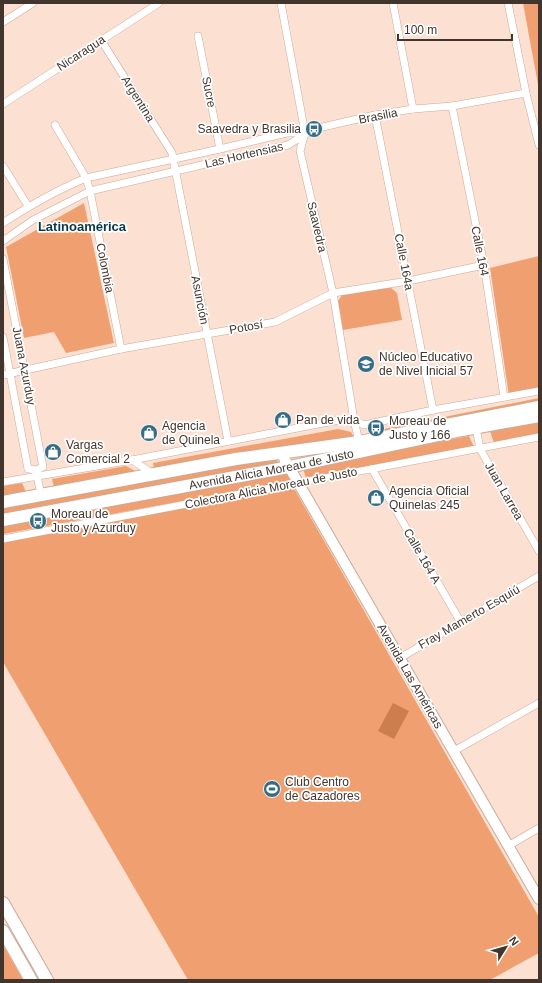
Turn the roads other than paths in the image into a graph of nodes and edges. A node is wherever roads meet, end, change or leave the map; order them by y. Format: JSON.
{"nodes":[{"id":1,"x":33,"y":3,"type":"edge"},
{"id":2,"x":159,"y":3,"type":"edge"},
{"id":3,"x":281,"y":3,"type":"edge"},
{"id":4,"x":393,"y":3,"type":"edge"},
{"id":5,"x":508,"y":3,"type":"edge"},
{"id":6,"x":3,"y":22,"type":"edge"},
{"id":7,"x":198,"y":36,"type":"dead end"},
{"id":8,"x":101,"y":40,"type":"junction"},
{"id":9,"x":526,"y":93,"type":"junction"},
{"id":10,"x":3,"y":104,"type":"edge"},
{"id":11,"x":452,"y":106,"type":"junction"},
{"id":12,"x":413,"y":109,"type":"junction"},
{"id":13,"x":375,"y":115,"type":"junction"},
{"id":14,"x":55,"y":125,"type":"dead end"},
{"id":15,"x":305,"y":133,"type":"junction"},
{"id":16,"x":539,"y":145,"type":"edge"},
{"id":17,"x":220,"y":149,"type":"junction"},
{"id":18,"x":173,"y":159,"type":"junction"},
{"id":19,"x":3,"y":166,"type":"edge"},
{"id":20,"x":176,"y":171,"type":"junction"},
{"id":21,"x":86,"y":178,"type":"junction"},
{"id":22,"x":90,"y":191,"type":"junction"},
{"id":23,"x":28,"y":206,"type":"junction"},
{"id":24,"x":3,"y":223,"type":"edge"},
{"id":25,"x":3,"y":241,"type":"edge"},
{"id":26,"x":3,"y":259,"type":"edge"},
{"id":27,"x":484,"y":265,"type":"junction"},
{"id":28,"x":408,"y":281,"type":"junction"},
{"id":29,"x":333,"y":293,"type":"junction"},
{"id":30,"x":206,"y":334,"type":"junction"},
{"id":31,"x":3,"y":337,"type":"edge"},
{"id":32,"x":121,"y":349,"type":"junction"},
{"id":33,"x":24,"y":370,"type":"junction"},
{"id":34,"x":6,"y":374,"type":"edge"},
{"id":35,"x":539,"y":391,"type":"edge"},
{"id":36,"x":504,"y":397,"type":"junction"},
{"id":37,"x":539,"y":407,"type":"edge"},
{"id":38,"x":433,"y":410,"type":"junction"},
{"id":39,"x":539,"y":416,"type":"edge"},
{"id":40,"x":354,"y":420,"type":"junction"},
{"id":41,"x":476,"y":428,"type":"junction"},
{"id":42,"x":539,"y":437,"type":"edge"},
{"id":43,"x":228,"y":441,"type":"junction"},
{"id":44,"x":360,"y":447,"type":"junction"},
{"id":45,"x":480,"y":449,"type":"junction"},
{"id":46,"x":281,"y":453,"type":"junction"},
{"id":47,"x":132,"y":460,"type":"junction"},
{"id":48,"x":289,"y":467,"type":"junction"},
{"id":49,"x":372,"y":469,"type":"junction"},
{"id":50,"x":36,"y":473,"type":"junction"},
{"id":51,"x":153,"y":474,"type":"junction"},
{"id":52,"x":3,"y":482,"type":"edge"},
{"id":53,"x":298,"y":482,"type":"junction"},
{"id":54,"x":41,"y":494,"type":"junction"},
{"id":55,"x":3,"y":502,"type":"edge"},
{"id":56,"x":3,"y":520,"type":"edge"},
{"id":57,"x":3,"y":539,"type":"edge"},
{"id":58,"x":539,"y":551,"type":"edge"},
{"id":59,"x":539,"y":576,"type":"edge"},
{"id":60,"x":460,"y":621,"type":"junction"},
{"id":61,"x":400,"y":658,"type":"junction"},
{"id":62,"x":539,"y":703,"type":"edge"},
{"id":63,"x":454,"y":751,"type":"junction"},
{"id":64,"x":539,"y":828,"type":"edge"},
{"id":65,"x":508,"y":846,"type":"junction"},
{"id":66,"x":539,"y":899,"type":"edge"},
{"id":67,"x":3,"y":903,"type":"edge"},
{"id":68,"x":3,"y":931,"type":"edge"},
{"id":69,"x":31,"y":980,"type":"edge"},
{"id":70,"x":47,"y":980,"type":"edge"}],
"edges":[{"from":1,"to":6,"type":"street"},
{"from":2,"to":8,"type":"street","name":"Nicaragua"},
{"from":3,"to":15,"type":"street","name":"Saavedra"},
{"from":4,"to":12,"type":"street"},
{"from":5,"to":9,"type":"street"},
{"from":7,"to":17,"type":"street","name":"Sucre"},
{"from":8,"to":10,"type":"street","name":"Nicaragua"},
{"from":8,"to":18,"type":"street","name":"Argentina"},
{"from":9,"to":11,"type":"street","name":"Brasilia"},
{"from":9,"to":16,"type":"street"},
{"from":11,"to":12,"type":"street","name":"Brasilia"},
{"from":11,"to":27,"type":"street","name":"Calle 164"},
{"from":12,"to":13,"type":"street","name":"Brasilia"},
{"from":13,"to":15,"type":"street","name":"Brasilia"},
{"from":13,"to":28,"type":"street","name":"Calle 164a"},
{"from":14,"to":21,"type":"street","name":"Colombia"},
{"from":15,"to":17,"type":"street","name":"Las Hortensias"},
{"from":15,"to":20,"type":"street","name":"Las Hortensias"},
{"from":15,"to":29,"type":"street","name":"Saavedra"},
{"from":17,"to":18,"type":"street","name":"Las Hortensias"},
{"from":18,"to":20,"type":"street","name":"Asunción"},
{"from":18,"to":21,"type":"street","name":"Las Hortensias"},
{"from":19,"to":23,"type":"street"},
{"from":20,"to":22,"type":"street","name":"Las Hortensias"},
{"from":20,"to":30,"type":"street","name":"Asunción"},
{"from":21,"to":22,"type":"street","name":"Colombia"},
{"from":21,"to":23,"type":"street","name":"Las Hortensias"},
{"from":22,"to":25,"type":"street","name":"Las Hortensias"},
{"from":22,"to":32,"type":"street","name":"Colombia"},
{"from":23,"to":24,"type":"street"},
{"from":26,"to":33,"type":"street","name":"Juana Azurduy"},
{"from":27,"to":28,"type":"street","name":"Potosí"},
{"from":27,"to":36,"type":"street","name":"Calle 164"},
{"from":28,"to":29,"type":"street","name":"Potosí"},
{"from":28,"to":38,"type":"street","name":"Calle 164a"},
{"from":29,"to":30,"type":"street","name":"Potosí"},
{"from":29,"to":40,"type":"street","name":"Saavedra"},
{"from":30,"to":32,"type":"street","name":"Potosí"},
{"from":30,"to":43,"type":"street","name":"Asunción"},
{"from":31,"to":34,"type":"street","name":"Juana Azurduy"},
{"from":32,"to":33,"type":"street","name":"Potosí"},
{"from":33,"to":34,"type":"street","name":"Potosí"},
{"from":33,"to":50,"type":"street","name":"Juana Azurduy"},
{"from":34,"to":50,"type":"street","name":"Juana Azurduy"},
{"from":35,"to":36,"type":"street"},
{"from":36,"to":38,"type":"street"},
{"from":37,"to":44,"type":"main road","name":"Avenida Alicia Moreau de Justo"},
{"from":38,"to":40,"type":"street"},
{"from":39,"to":41,"type":"main road","name":"Avenida Alicia Moreau de Justo"},
{"from":40,"to":43,"type":"street"},
{"from":40,"to":44,"type":"street","name":"Saavedra"},
{"from":41,"to":44,"type":"main road","name":"Avenida Alicia Moreau de Justo"},
{"from":41,"to":45,"type":"street","name":"Juan Larrea"},
{"from":42,"to":45,"type":"street","name":"Colectora Alicia Moreau de Justo"},
{"from":43,"to":47,"type":"street"},
{"from":44,"to":46,"type":"main road","name":"Avenida Alicia Moreau de Justo"},
{"from":44,"to":48,"type":"main road","name":"Avenida Alicia Moreau de Justo"},
{"from":45,"to":49,"type":"street","name":"Colectora Alicia Moreau de Justo"},
{"from":45,"to":58,"type":"street","name":"Juan Larrea"},
{"from":46,"to":48,"type":"main road","name":"Avenida Las Américas"},
{"from":46,"to":51,"type":"main road","name":"Avenida Alicia Moreau de Justo"},
{"from":47,"to":50,"type":"street"},
{"from":47,"to":51,"type":"street"},
{"from":48,"to":53,"type":"main road","name":"Avenida Las Américas"},
{"from":48,"to":56,"type":"main road","name":"Avenida Alicia Moreau de Justo"},
{"from":49,"to":53,"type":"street","name":"Colectora Alicia Moreau de Justo"},
{"from":49,"to":60,"type":"street","name":"Calle 164 A"},
{"from":50,"to":52,"type":"street"},
{"from":50,"to":54,"type":"street","name":"Juana Azurduy"},
{"from":51,"to":54,"type":"main road","name":"Avenida Alicia Moreau de Justo"},
{"from":53,"to":57,"type":"street","name":"Colectora Alicia Moreau de Justo"},
{"from":53,"to":61,"type":"main road","name":"Avenida Las Américas"},
{"from":54,"to":55,"type":"main road","name":"Avenida Alicia Moreau de Justo"},
{"from":59,"to":60,"type":"street","name":"Fray Mamerto Esquiú"},
{"from":60,"to":61,"type":"street","name":"Fray Mamerto Esquiú"},
{"from":61,"to":63,"type":"main road","name":"Avenida Las Américas"},
{"from":62,"to":63,"type":"street"},
{"from":63,"to":65,"type":"main road","name":"Avenida Las Américas"},
{"from":64,"to":65,"type":"street"},
{"from":65,"to":66,"type":"main road","name":"Avenida Las Américas"},
{"from":67,"to":70,"type":"main road"},
{"from":68,"to":69,"type":"main road"}]}
